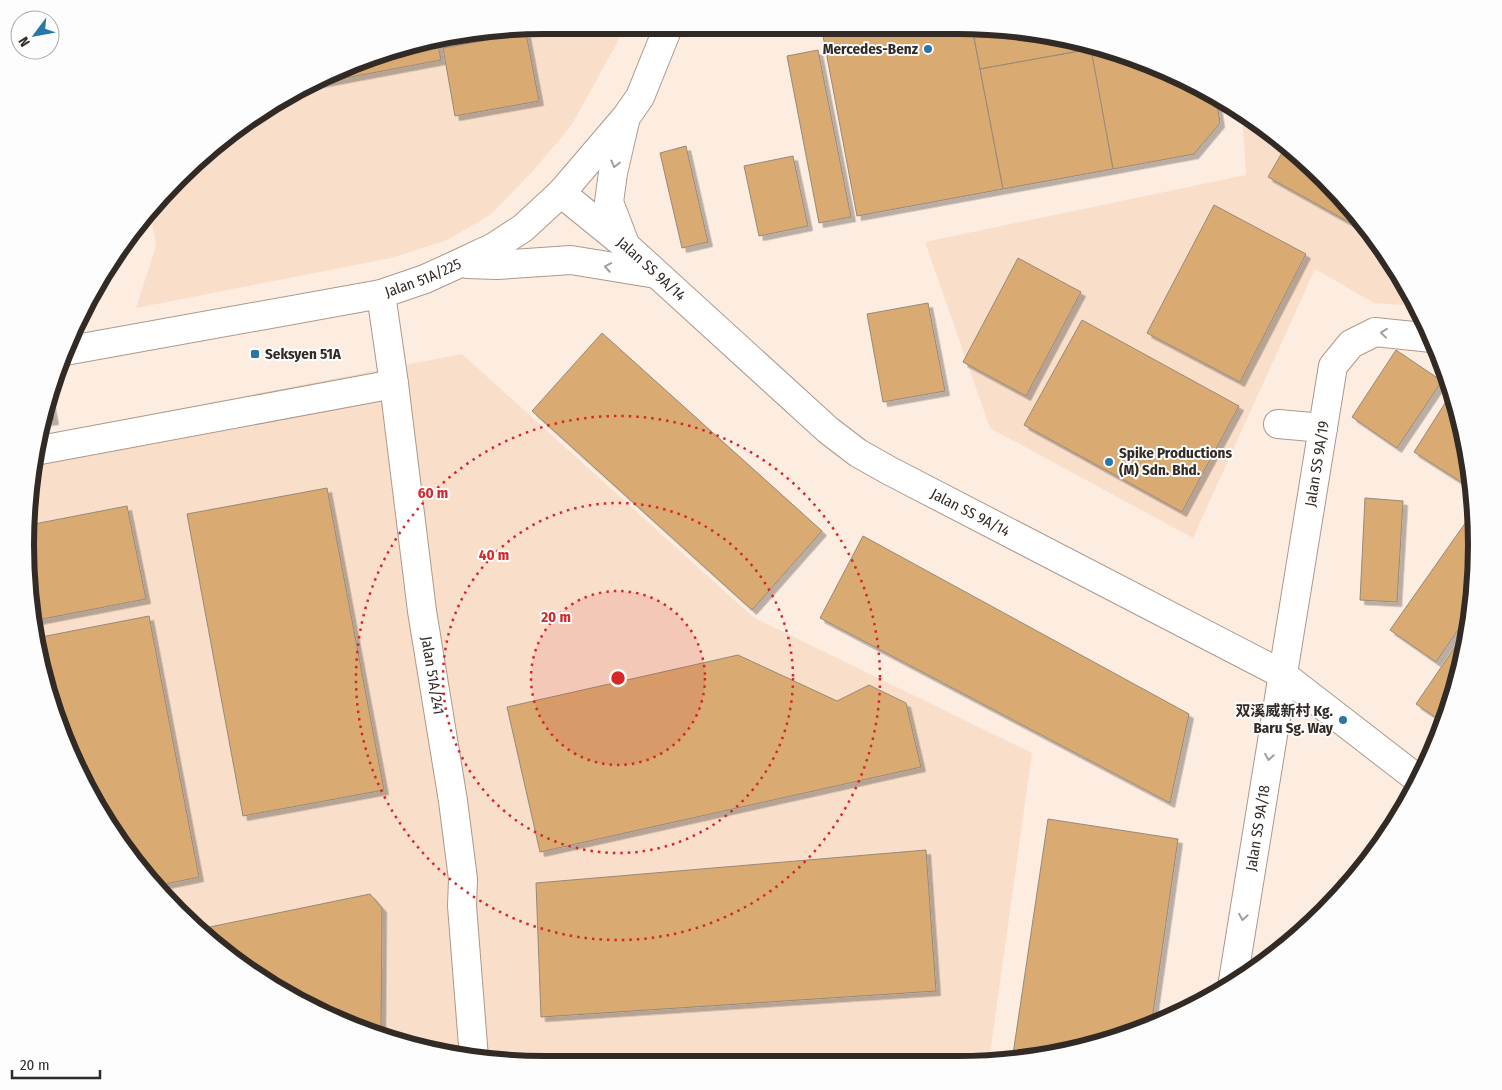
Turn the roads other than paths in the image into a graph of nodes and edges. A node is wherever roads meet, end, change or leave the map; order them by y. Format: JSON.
{"nodes":[{"id":1,"x":665,"y":34,"type":"edge"},
{"id":2,"x":626,"y":117,"type":"junction"},
{"id":3,"x":561,"y":193,"type":"junction"},
{"id":4,"x":625,"y":245,"type":"junction"},
{"id":5,"x":460,"y":263,"type":"junction"},
{"id":6,"x":656,"y":274,"type":"junction"},
{"id":7,"x":381,"y":294,"type":"junction"},
{"id":8,"x":1424,"y":337,"type":"edge"},
{"id":9,"x":73,"y":350,"type":"edge"},
{"id":10,"x":394,"y":384,"type":"junction"},
{"id":11,"x":1278,"y":424,"type":"dead end"},
{"id":12,"x":1323,"y":428,"type":"junction"},
{"id":13,"x":43,"y":449,"type":"edge"},
{"id":14,"x":1282,"y":674,"type":"junction"},
{"id":15,"x":1413,"y":776,"type":"edge"},
{"id":16,"x":1234,"y":974,"type":"edge"},
{"id":17,"x":473,"y":1051,"type":"edge"}],
"edges":[{"from":1,"to":2,"type":"street","name":"Jalan 51A/225"},
{"from":2,"to":3,"type":"street","name":"Jalan 51A/225"},
{"from":2,"to":4,"type":"street","one_way":true},
{"from":3,"to":4,"type":"street","name":"Jalan SS 9A/14"},
{"from":3,"to":5,"type":"street","name":"Jalan 51A/225"},
{"from":4,"to":6,"type":"street","name":"Jalan SS 9A/14"},
{"from":6,"to":5,"type":"street","one_way":true},
{"from":5,"to":7,"type":"street","name":"Jalan 51A/225"},
{"from":6,"to":14,"type":"street","name":"Jalan SS 9A/14"},
{"from":7,"to":9,"type":"street","name":"Jalan 51A/225"},
{"from":7,"to":10,"type":"street","name":"Jalan 51A/241"},
{"from":8,"to":12,"type":"street","name":"Jalan SS 9A/19","one_way":true},
{"from":10,"to":13,"type":"street"},
{"from":10,"to":17,"type":"street","name":"Jalan 51A/241"},
{"from":11,"to":12,"type":"street"},
{"from":12,"to":14,"type":"street","name":"Jalan SS 9A/19"},
{"from":14,"to":15,"type":"street","name":"Jalan SS 9A/14"},
{"from":14,"to":16,"type":"street","name":"Jalan SS 9A/18","one_way":true}]}
